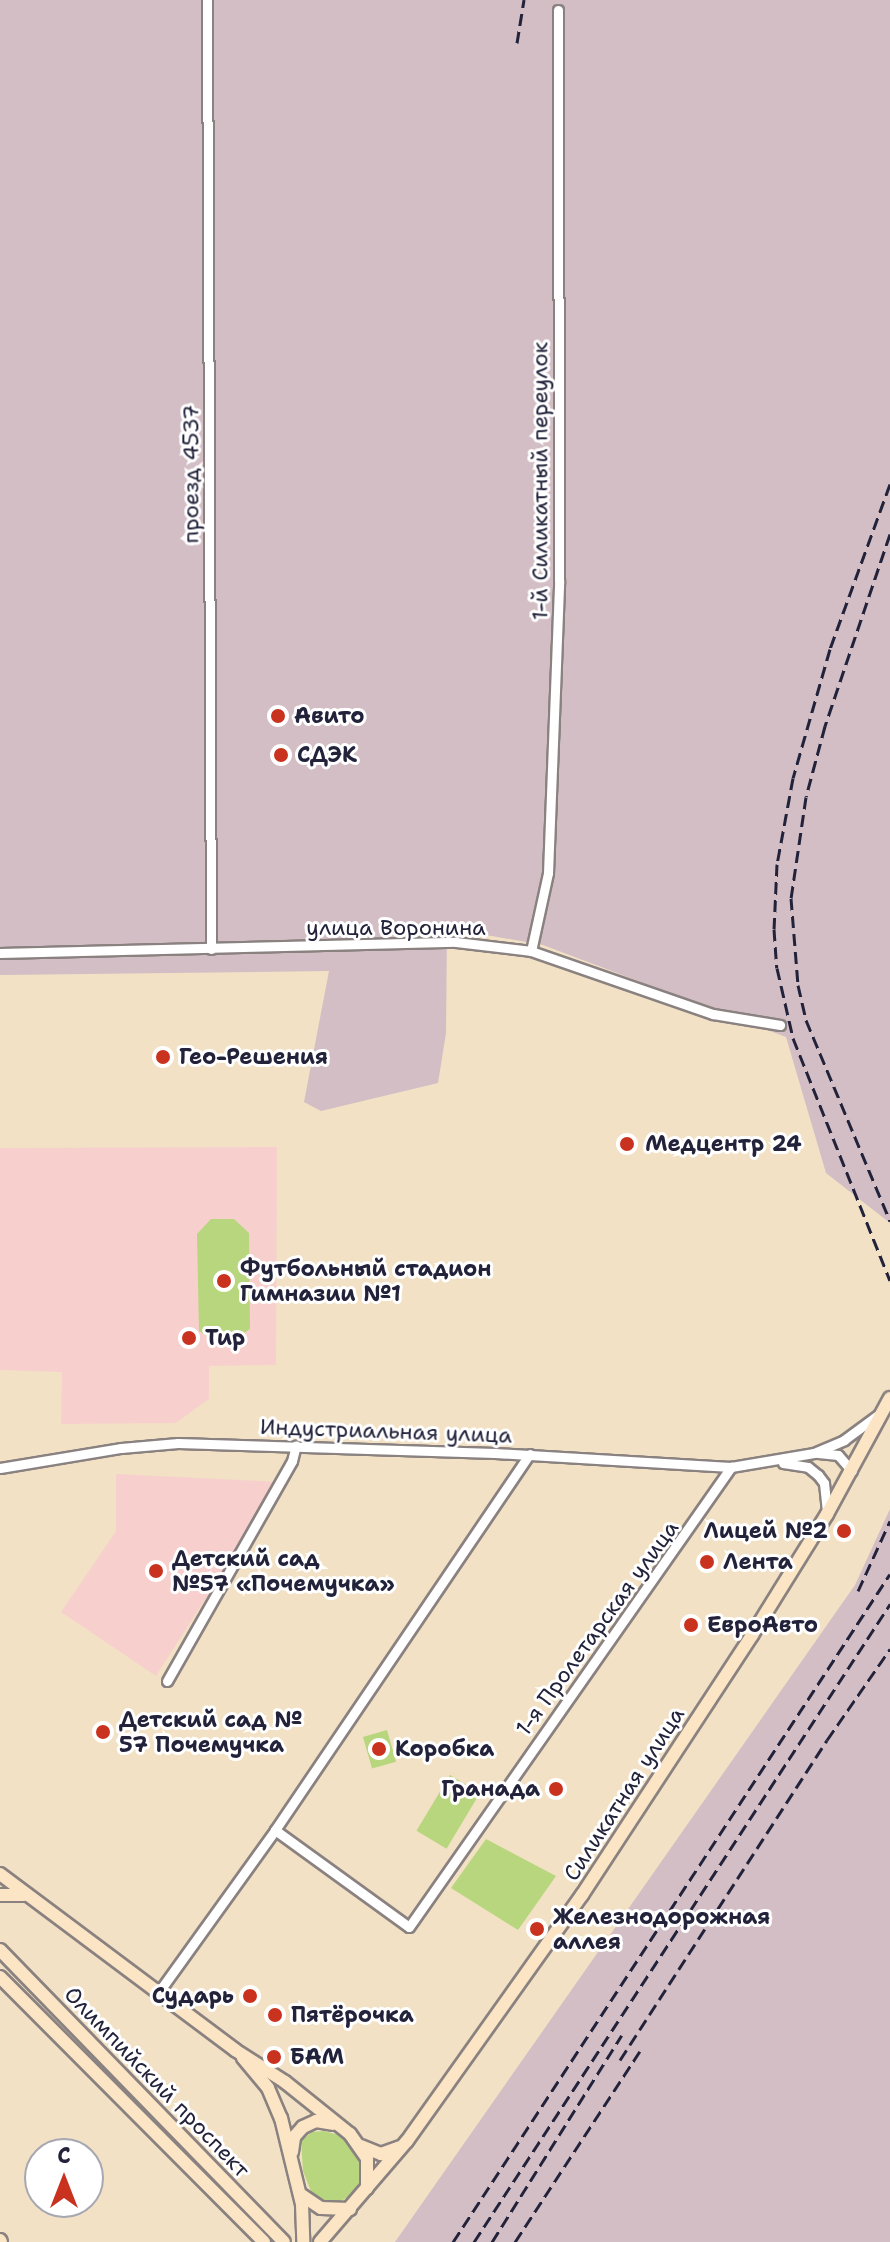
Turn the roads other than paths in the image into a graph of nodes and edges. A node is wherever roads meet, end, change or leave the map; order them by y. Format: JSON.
{"nodes":[{"id":1,"x":207,"y":0,"type":"edge"},
{"id":2,"x":558,"y":10,"type":"dead end"},
{"id":3,"x":211,"y":949,"type":"junction"},
{"id":4,"x":531,"y":951,"type":"junction"},
{"id":5,"x":0,"y":953,"type":"edge"},
{"id":6,"x":780,"y":1025,"type":"dead end"},
{"id":7,"x":890,"y":1398,"type":"edge"},
{"id":8,"x":884,"y":1411,"type":"junction"},
{"id":9,"x":296,"y":1445,"type":"junction"},
{"id":10,"x":814,"y":1453,"type":"junction"},
{"id":11,"x":530,"y":1454,"type":"junction"},
{"id":12,"x":771,"y":1462,"type":"junction"},
{"id":13,"x":731,"y":1467,"type":"junction"},
{"id":14,"x":0,"y":1468,"type":"edge"},
{"id":15,"x":852,"y":1471,"type":"junction"},
{"id":16,"x":827,"y":1514,"type":"junction"},
{"id":17,"x":167,"y":1681,"type":"dead end"},
{"id":18,"x":275,"y":1830,"type":"junction"},
{"id":19,"x":0,"y":1874,"type":"edge"},
{"id":20,"x":0,"y":1895,"type":"edge"},
{"id":21,"x":29,"y":1897,"type":"junction"},
{"id":22,"x":0,"y":1943,"type":"edge"},
{"id":23,"x":0,"y":1950,"type":"edge"},
{"id":24,"x":15,"y":1963,"type":"junction"},
{"id":25,"x":0,"y":1977,"type":"edge"},
{"id":26,"x":158,"y":1993,"type":"junction"},
{"id":27,"x":235,"y":2050,"type":"junction"},
{"id":28,"x":339,"y":2126,"type":"junction"},
{"id":29,"x":361,"y":2146,"type":"junction"},
{"id":30,"x":403,"y":2146,"type":"junction"},
{"id":31,"x":292,"y":2164,"type":"junction"},
{"id":32,"x":300,"y":2194,"type":"junction"},
{"id":33,"x":365,"y":2194,"type":"junction"},
{"id":34,"x":350,"y":2209,"type":"junction"},
{"id":35,"x":262,"y":2240,"type":"edge"},
{"id":36,"x":284,"y":2242,"type":"edge"},
{"id":37,"x":303,"y":2242,"type":"edge"},
{"id":38,"x":320,"y":2242,"type":"edge"}],
"edges":[{"from":1,"to":3,"type":"street","name":"проезд 4537"},
{"from":2,"to":4,"type":"street","name":"1-й Силикатный переулок"},
{"from":3,"to":4,"type":"street","name":"улица Воронина"},
{"from":3,"to":5,"type":"street","name":"улица Воронина"},
{"from":4,"to":6,"type":"street","name":"улица Воронина"},
{"from":7,"to":8,"type":"main road","name":"Силикатная улица"},
{"from":8,"to":10,"type":"street","name":"Индустриальная улица"},
{"from":8,"to":15,"type":"main road","name":"Силикатная улица"},
{"from":9,"to":11,"type":"street","name":"Индустриальная улица"},
{"from":9,"to":14,"type":"street","name":"Индустриальная улица"},
{"from":9,"to":17,"type":"street"},
{"from":10,"to":12,"type":"street","name":"Индустриальная улица"},
{"from":10,"to":15,"type":"street"},
{"from":11,"to":13,"type":"street","name":"Индустриальная улица"},
{"from":11,"to":18,"type":"street"},
{"from":12,"to":13,"type":"street","name":"Индустриальная улица"},
{"from":12,"to":16,"type":"street","name":"Индустриальная улица"},
{"from":13,"to":18,"type":"street","name":"1-я Пролетарская улица"},
{"from":15,"to":16,"type":"main road","name":"Силикатная улица"},
{"from":16,"to":30,"type":"main road","name":"Силикатная улица"},
{"from":18,"to":26,"type":"street"},
{"from":19,"to":21,"type":"main road"},
{"from":20,"to":21,"type":"main road"},
{"from":21,"to":26,"type":"main road"},
{"from":22,"to":24,"type":"main road"},
{"from":23,"to":24,"type":"main road","name":"Олимпийский проспект"},
{"from":24,"to":36,"type":"main road","name":"Олимпийский проспект"},
{"from":25,"to":35,"type":"main road","name":"Олимпийский проспект"},
{"from":26,"to":27,"type":"main road"},
{"from":27,"to":28,"type":"main road"},
{"from":27,"to":31,"type":"main road"},
{"from":28,"to":29,"type":"main road"},
{"from":28,"to":31,"type":"main road"},
{"from":29,"to":30,"type":"main road"},
{"from":29,"to":33,"type":"main road"},
{"from":30,"to":33,"type":"main road","name":"Силикатная улица"},
{"from":31,"to":32,"type":"main road"},
{"from":32,"to":34,"type":"main road"},
{"from":32,"to":37,"type":"main road"},
{"from":33,"to":34,"type":"main road"},
{"from":34,"to":38,"type":"main road"}]}
